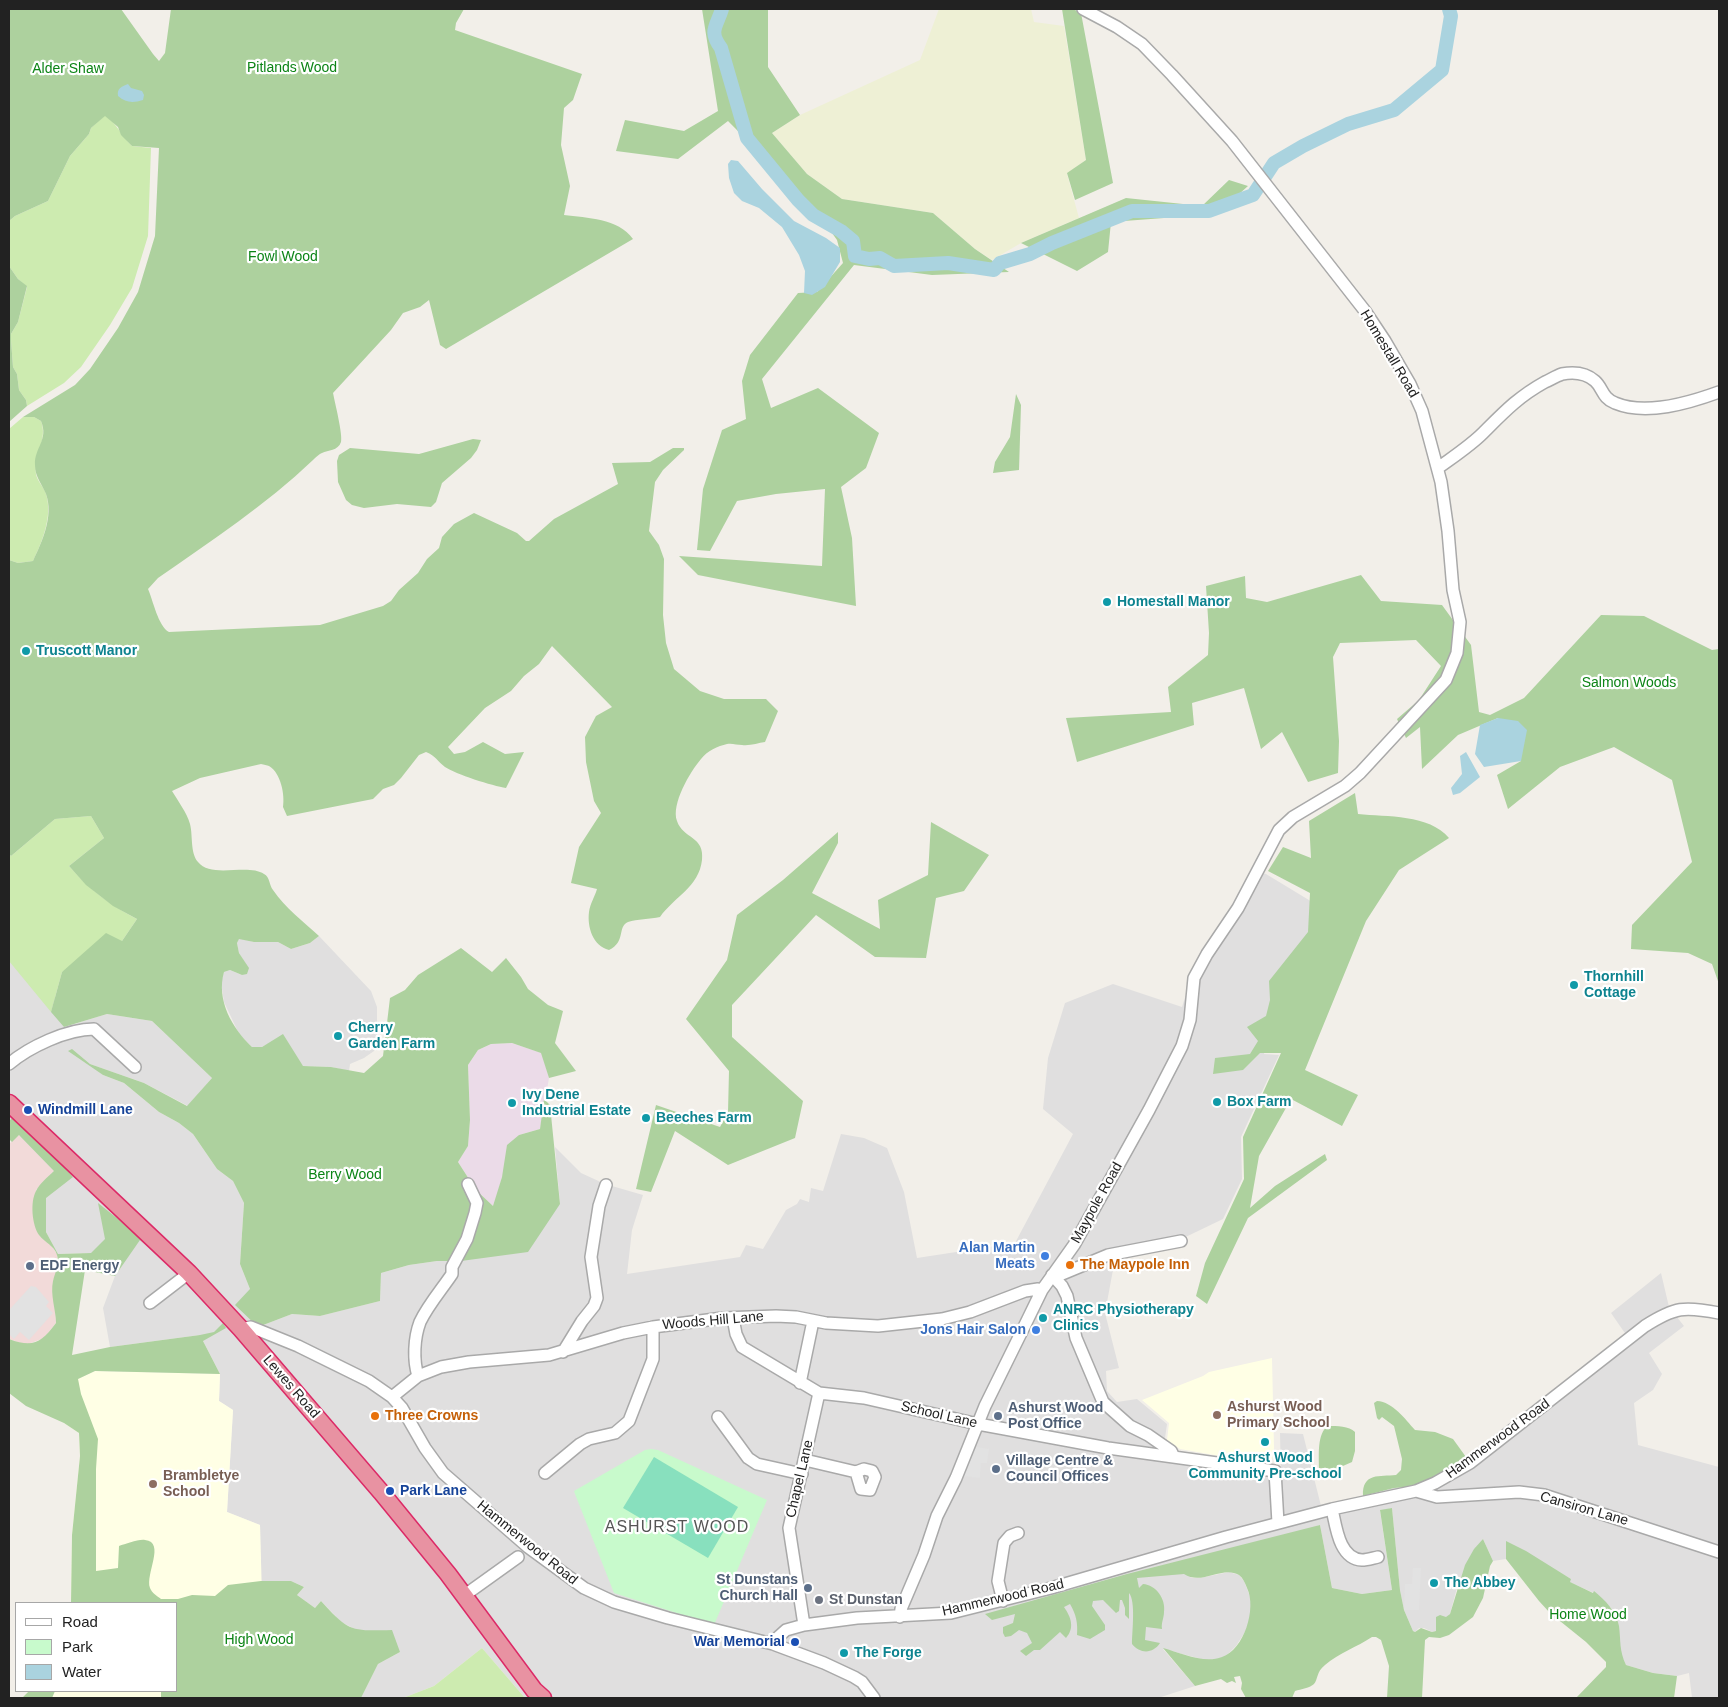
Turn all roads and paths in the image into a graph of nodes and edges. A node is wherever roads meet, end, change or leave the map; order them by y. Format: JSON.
{"nodes":[{"id":1,"x":1083,"y":9,"type":"edge"},
{"id":2,"x":1719,"y":392,"type":"edge"},
{"id":3,"x":1438,"y":468,"type":"junction"},
{"id":4,"x":1258,"y":873,"type":"joint"},
{"id":5,"x":9,"y":1064,"type":"edge"},
{"id":6,"x":135,"y":1067,"type":"dead end"},
{"id":7,"x":9,"y":1103,"type":"edge"},
{"id":8,"x":468,"y":1184,"type":"dead end"},
{"id":9,"x":606,"y":1184,"type":"dead end"},
{"id":10,"x":1181,"y":1241,"type":"dead end"},
{"id":11,"x":189,"y":1272,"type":"junction"},
{"id":12,"x":1053,"y":1276,"type":"junction"},
{"id":13,"x":1042,"y":1290,"type":"junction"},
{"id":14,"x":150,"y":1303,"type":"dead end"},
{"id":15,"x":1719,"y":1313,"type":"edge"},
{"id":16,"x":733,"y":1318,"type":"junction"},
{"id":17,"x":813,"y":1321,"type":"junction"},
{"id":18,"x":653,"y":1326,"type":"junction"},
{"id":19,"x":241,"y":1329,"type":"junction"},
{"id":20,"x":563,"y":1352,"type":"junction"},
{"id":21,"x":418,"y":1376,"type":"junction"},
{"id":22,"x":800,"y":1383,"type":"junction"},
{"id":23,"x":819,"y":1393,"type":"junction"},
{"id":24,"x":392,"y":1397,"type":"junction"},
{"id":25,"x":718,"y":1417,"type":"dead end"},
{"id":26,"x":978,"y":1424,"type":"junction"},
{"id":27,"x":1174,"y":1457,"type":"junction"},
{"id":28,"x":805,"y":1460,"type":"junction"},
{"id":29,"x":856,"y":1472,"type":"dead end"},
{"id":30,"x":545,"y":1473,"type":"dead end"},
{"id":31,"x":802,"y":1474,"type":"junction"},
{"id":32,"x":1416,"y":1491,"type":"junction"},
{"id":33,"x":1332,"y":1509,"type":"junction"},
{"id":34,"x":1278,"y":1523,"type":"junction"},
{"id":35,"x":1018,"y":1533,"type":"dead end"},
{"id":36,"x":1352,"y":1537,"type":"dead end"},
{"id":37,"x":1340,"y":1540,"type":"junction"},
{"id":38,"x":521,"y":1541,"type":"junction"},
{"id":39,"x":1719,"y":1552,"type":"edge"},
{"id":40,"x":538,"y":1556,"type":"junction"},
{"id":41,"x":518,"y":1557,"type":"junction"},
{"id":42,"x":1378,"y":1557,"type":"dead end"},
{"id":43,"x":465,"y":1596,"type":"junction"},
{"id":44,"x":1003,"y":1601,"type":"junction"},
{"id":45,"x":900,"y":1617,"type":"junction"},
{"id":46,"x":804,"y":1625,"type":"junction"},
{"id":47,"x":773,"y":1644,"type":"junction"},
{"id":48,"x":543,"y":1698,"type":"edge"},
{"id":49,"x":874,"y":1698,"type":"edge"}],
"edges":[{"from":1,"to":3,"type":"street","name":"Homestall Road"},
{"from":2,"to":3,"type":"street"},
{"from":3,"to":4,"type":"street","name":"Homestall Road"},
{"from":4,"to":12,"type":"street","name":"Maypole Road"},
{"from":5,"to":6,"type":"street"},
{"from":7,"to":11,"type":"highway","name":"Lewes Road"},
{"from":8,"to":21,"type":"street"},
{"from":9,"to":20,"type":"street"},
{"from":10,"to":12,"type":"street"},
{"from":11,"to":14,"type":"street"},
{"from":11,"to":19,"type":"highway","name":"Lewes Road"},
{"from":12,"to":13,"type":"street","name":"Maypole Road"},
{"from":12,"to":27,"type":"street"},
{"from":13,"to":17,"type":"street","name":"Woods Hill Lane"},
{"from":13,"to":26,"type":"street","name":"Maypole Road"},
{"from":15,"to":32,"type":"street","name":"Hammerwood Road"},
{"from":16,"to":17,"type":"street","name":"Woods Hill Lane"},
{"from":16,"to":18,"type":"street","name":"Woods Hill Lane"},
{"from":16,"to":22,"type":"street","name":"School Lane"},
{"from":17,"to":22,"type":"street"},
{"from":18,"to":20,"type":"street","name":"Woods Hill Lane"},
{"from":18,"to":30,"type":"street"},
{"from":19,"to":24,"type":"street","name":"Hammerwood Road"},
{"from":19,"to":43,"type":"highway","name":"Lewes Road"},
{"from":20,"to":21,"type":"street","name":"Woods Hill Lane"},
{"from":21,"to":24,"type":"street","name":"Woods Hill Lane"},
{"from":22,"to":23,"type":"street","name":"School Lane"},
{"from":23,"to":26,"type":"street","name":"School Lane"},
{"from":23,"to":28,"type":"street","name":"Chapel Lane"},
{"from":24,"to":38,"type":"street","name":"Hammerwood Road"},
{"from":25,"to":31,"type":"street"},
{"from":26,"to":27,"type":"street","name":"School Lane"},
{"from":26,"to":45,"type":"street","name":"Maypole Road"},
{"from":27,"to":34,"type":"street","name":"School Lane"},
{"from":28,"to":29,"type":"street"},
{"from":28,"to":31,"type":"street","name":"Chapel Lane"},
{"from":31,"to":46,"type":"street","name":"Chapel Lane"},
{"from":32,"to":33,"type":"street","name":"Hammerwood Road"},
{"from":32,"to":39,"type":"street","name":"Cansiron Lane"},
{"from":33,"to":34,"type":"street","name":"Hammerwood Road"},
{"from":33,"to":37,"type":"street"},
{"from":34,"to":44,"type":"street","name":"Hammerwood Road"},
{"from":35,"to":44,"type":"street"},
{"from":36,"to":37,"type":"street"},
{"from":37,"to":42,"type":"street"},
{"from":38,"to":40,"type":"street","name":"Hammerwood Road"},
{"from":38,"to":41,"type":"street"},
{"from":40,"to":41,"type":"street"},
{"from":40,"to":47,"type":"street","name":"Hammerwood Road"},
{"from":41,"to":43,"type":"street"},
{"from":43,"to":48,"type":"highway","name":"Lewes Road"},
{"from":44,"to":45,"type":"street","name":"Hammerwood Road"},
{"from":45,"to":46,"type":"street","name":"Hammerwood Road"},
{"from":46,"to":47,"type":"street","name":"Hammerwood Road"},
{"from":47,"to":49,"type":"street"}]}
